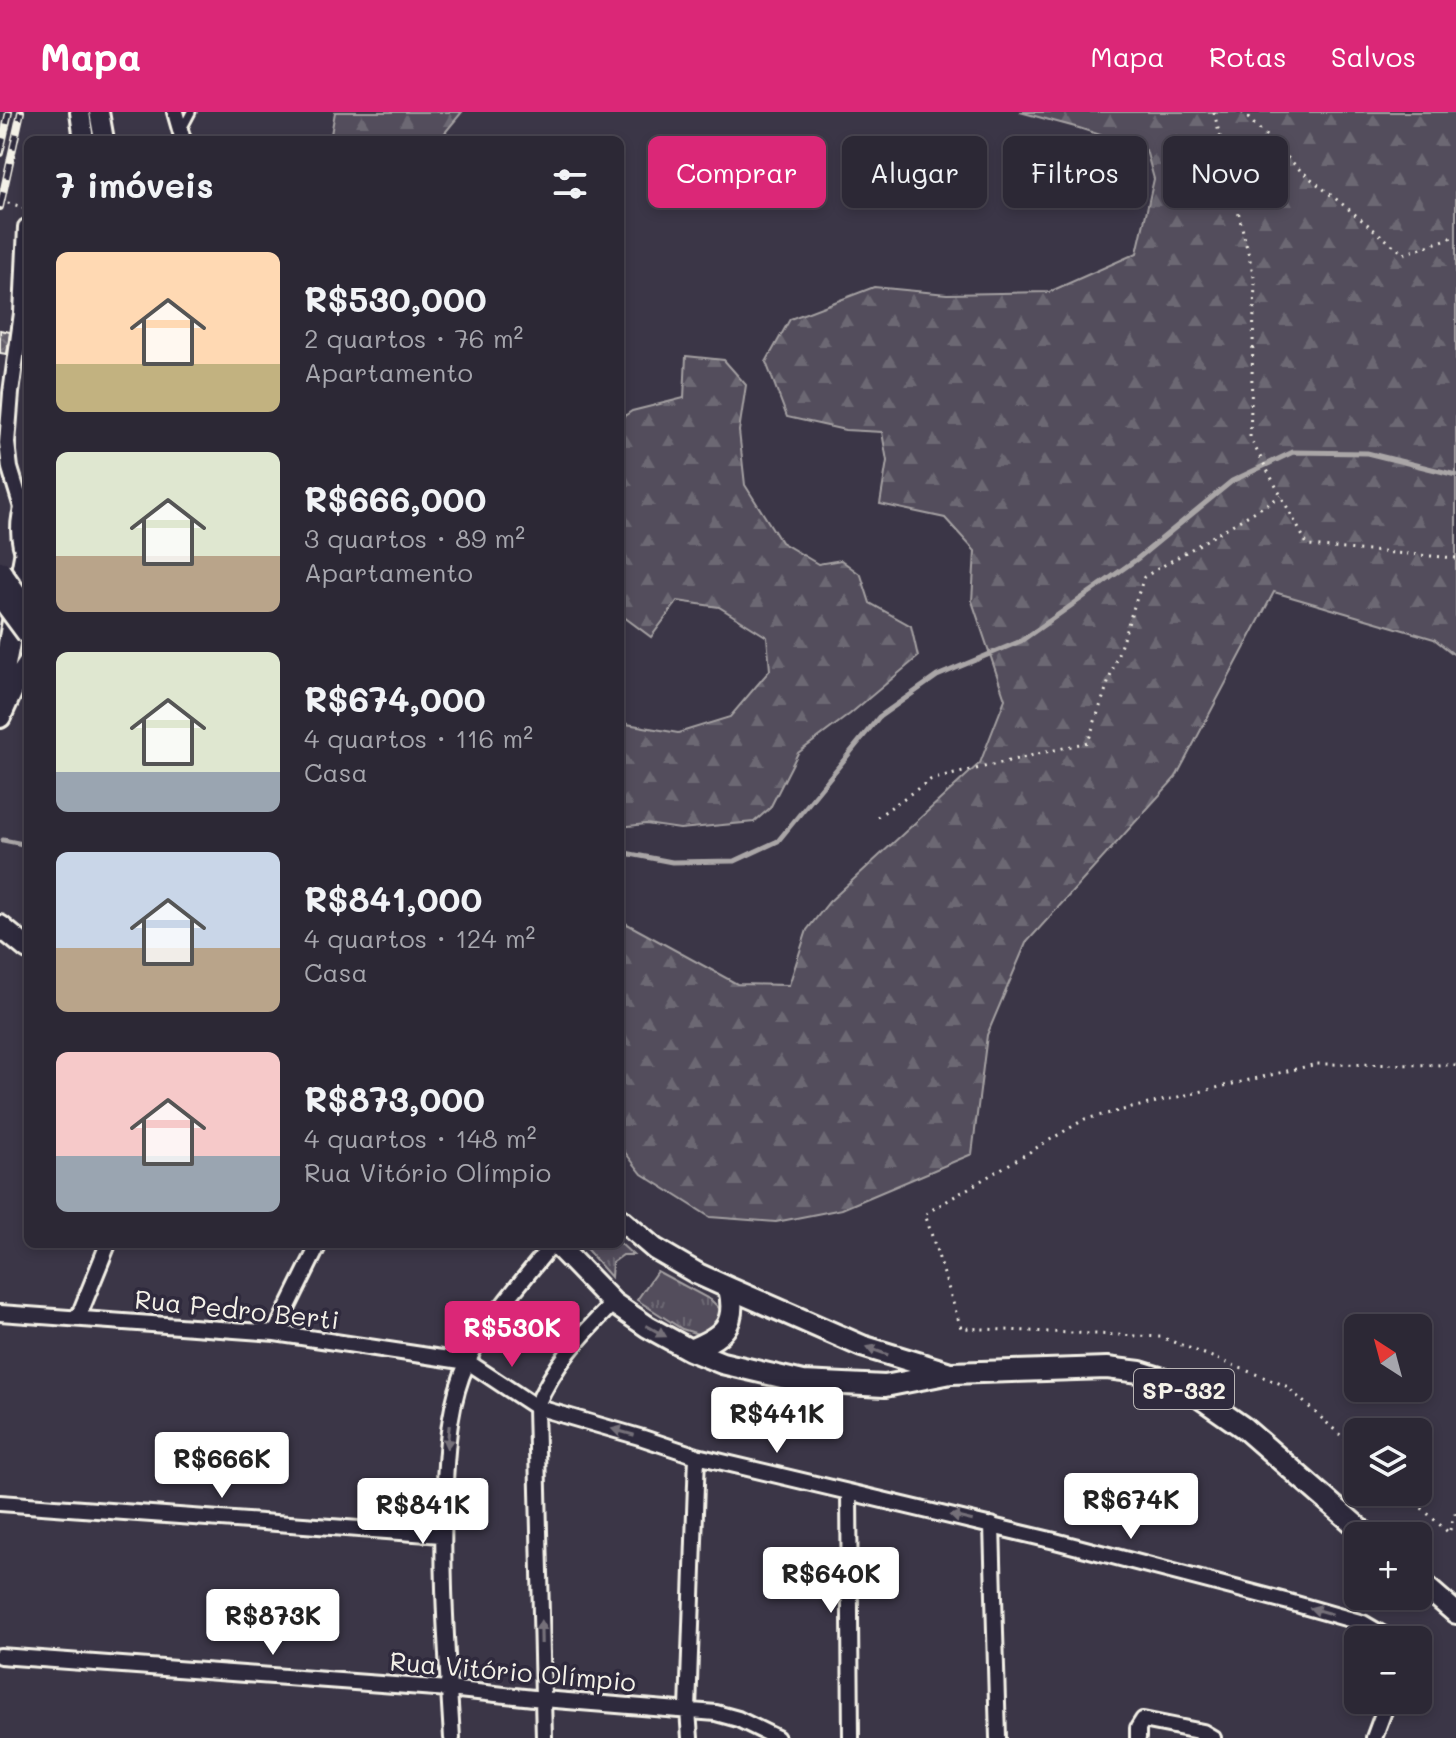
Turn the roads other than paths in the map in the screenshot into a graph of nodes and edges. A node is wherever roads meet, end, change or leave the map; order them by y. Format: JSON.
{"nodes":[{"id":1,"x":80,"y":112,"type":"edge"},
{"id":2,"x":99,"y":112,"type":"edge"},
{"id":3,"x":175,"y":112,"type":"edge"},
{"id":4,"x":191,"y":112,"type":"edge"},
{"id":5,"x":83,"y":136,"type":"edge"},
{"id":6,"x":103,"y":136,"type":"edge"},
{"id":7,"x":182,"y":136,"type":"edge"},
{"id":8,"x":24,"y":270,"type":"edge"},
{"id":9,"x":24,"y":502,"type":"edge"},
{"id":10,"x":24,"y":512,"type":"edge"},
{"id":11,"x":24,"y":546,"type":"edge"},
{"id":12,"x":0,"y":571,"type":"edge"},
{"id":13,"x":24,"y":573,"type":"edge"},
{"id":14,"x":0,"y":596,"type":"edge"},
{"id":15,"x":24,"y":605,"type":"edge"},
{"id":16,"x":24,"y":629,"type":"edge"},
{"id":17,"x":24,"y":671,"type":"edge"},
{"id":18,"x":0,"y":692,"type":"edge"},
{"id":19,"x":0,"y":717,"type":"edge"},
{"id":20,"x":624,"y":1222,"type":"edge"},
{"id":21,"x":106,"y":1248,"type":"edge"},
{"id":22,"x":317,"y":1248,"type":"edge"},
{"id":23,"x":551,"y":1248,"type":"edge"},
{"id":24,"x":558,"y":1248,"type":"edge"},
{"id":25,"x":729,"y":1288,"type":"junction"},
{"id":26,"x":613,"y":1303,"type":"junction"},
{"id":27,"x":0,"y":1313,"type":"edge"},
{"id":28,"x":78,"y":1318,"type":"junction"},
{"id":29,"x":275,"y":1333,"type":"junction"},
{"id":30,"x":690,"y":1350,"type":"junction"},
{"id":31,"x":468,"y":1362,"type":"junction"},
{"id":32,"x":951,"y":1373,"type":"junction"},
{"id":33,"x":536,"y":1407,"type":"junction"},
{"id":34,"x":697,"y":1456,"type":"junction"},
{"id":35,"x":849,"y":1492,"type":"junction"},
{"id":36,"x":0,"y":1503,"type":"edge"},
{"id":37,"x":1352,"y":1522,"type":"edge"},
{"id":38,"x":992,"y":1525,"type":"junction"},
{"id":39,"x":442,"y":1535,"type":"junction"},
{"id":40,"x":1432,"y":1592,"type":"edge"},
{"id":41,"x":1456,"y":1613,"type":"edge"},
{"id":42,"x":1368,"y":1626,"type":"edge"},
{"id":43,"x":0,"y":1656,"type":"edge"},
{"id":44,"x":449,"y":1689,"type":"junction"},
{"id":45,"x":543,"y":1699,"type":"junction"},
{"id":46,"x":688,"y":1710,"type":"junction"},
{"id":47,"x":1383,"y":1714,"type":"edge"},
{"id":48,"x":452,"y":1738,"type":"edge"},
{"id":49,"x":544,"y":1738,"type":"edge"},
{"id":50,"x":690,"y":1738,"type":"edge"},
{"id":51,"x":777,"y":1738,"type":"edge"},
{"id":52,"x":851,"y":1738,"type":"edge"},
{"id":53,"x":998,"y":1738,"type":"edge"},
{"id":54,"x":1138,"y":1738,"type":"edge"},
{"id":55,"x":1213,"y":1738,"type":"edge"},
{"id":56,"x":1374,"y":1738,"type":"edge"}],
"edges":[{"from":1,"to":5,"type":"street"},
{"from":2,"to":6,"type":"street"},
{"from":3,"to":7,"type":"street"},
{"from":4,"to":7,"type":"lane"},
{"from":8,"to":9,"type":"street"},
{"from":10,"to":11,"type":"street"},
{"from":12,"to":15,"type":"main road","bridge":true},
{"from":13,"to":18,"type":"main road"},
{"from":14,"to":16,"type":"main road","bridge":true},
{"from":17,"to":19,"type":"main road"},
{"from":20,"to":25,"type":"main road","number":"SP-332"},
{"from":21,"to":28,"type":"street"},
{"from":22,"to":29,"type":"street"},
{"from":23,"to":31,"type":"street"},
{"from":24,"to":26,"type":"main road","number":"SP-332"},
{"from":25,"to":30,"type":"main road"},
{"from":32,"to":25,"type":"main road","number":"SP-332","one_way":true},
{"from":26,"to":30,"type":"main road","number":"SP-332","one_way":true},
{"from":26,"to":33,"type":"street"},
{"from":27,"to":28,"type":"street","name":"Rua Pedro Berti"},
{"from":28,"to":29,"type":"street","name":"Rua Pedro Berti"},
{"from":29,"to":31,"type":"street","name":"Rua Pedro Berti"},
{"from":30,"to":32,"type":"main road","number":"SP-332"},
{"from":31,"to":33,"type":"street"},
{"from":31,"to":39,"type":"street","one_way":true},
{"from":32,"to":37,"type":"main road","number":"SP-332"},
{"from":34,"to":33,"type":"street","one_way":true},
{"from":45,"to":33,"type":"street","one_way":true},
{"from":34,"to":35,"type":"street"},
{"from":34,"to":46,"type":"street"},
{"from":38,"to":35,"type":"street","one_way":true},
{"from":35,"to":52,"type":"street"},
{"from":36,"to":39,"type":"street"},
{"from":42,"to":38,"type":"street","one_way":true},
{"from":38,"to":53,"type":"street"},
{"from":39,"to":44,"type":"street"},
{"from":40,"to":41,"type":"main road"},
{"from":43,"to":44,"type":"street","name":"Rua Vitório Olímpio"},
{"from":44,"to":45,"type":"street","name":"Rua Vitório Olímpio"},
{"from":44,"to":48,"type":"street"},
{"from":45,"to":46,"type":"street","name":"Rua Vitório Olímpio"},
{"from":45,"to":49,"type":"street"},
{"from":46,"to":50,"type":"street"},
{"from":46,"to":51,"type":"street","name":"Rua Vitório Olímpio"},
{"from":47,"to":56,"type":"street"},
{"from":54,"to":55,"type":"street"}]}
